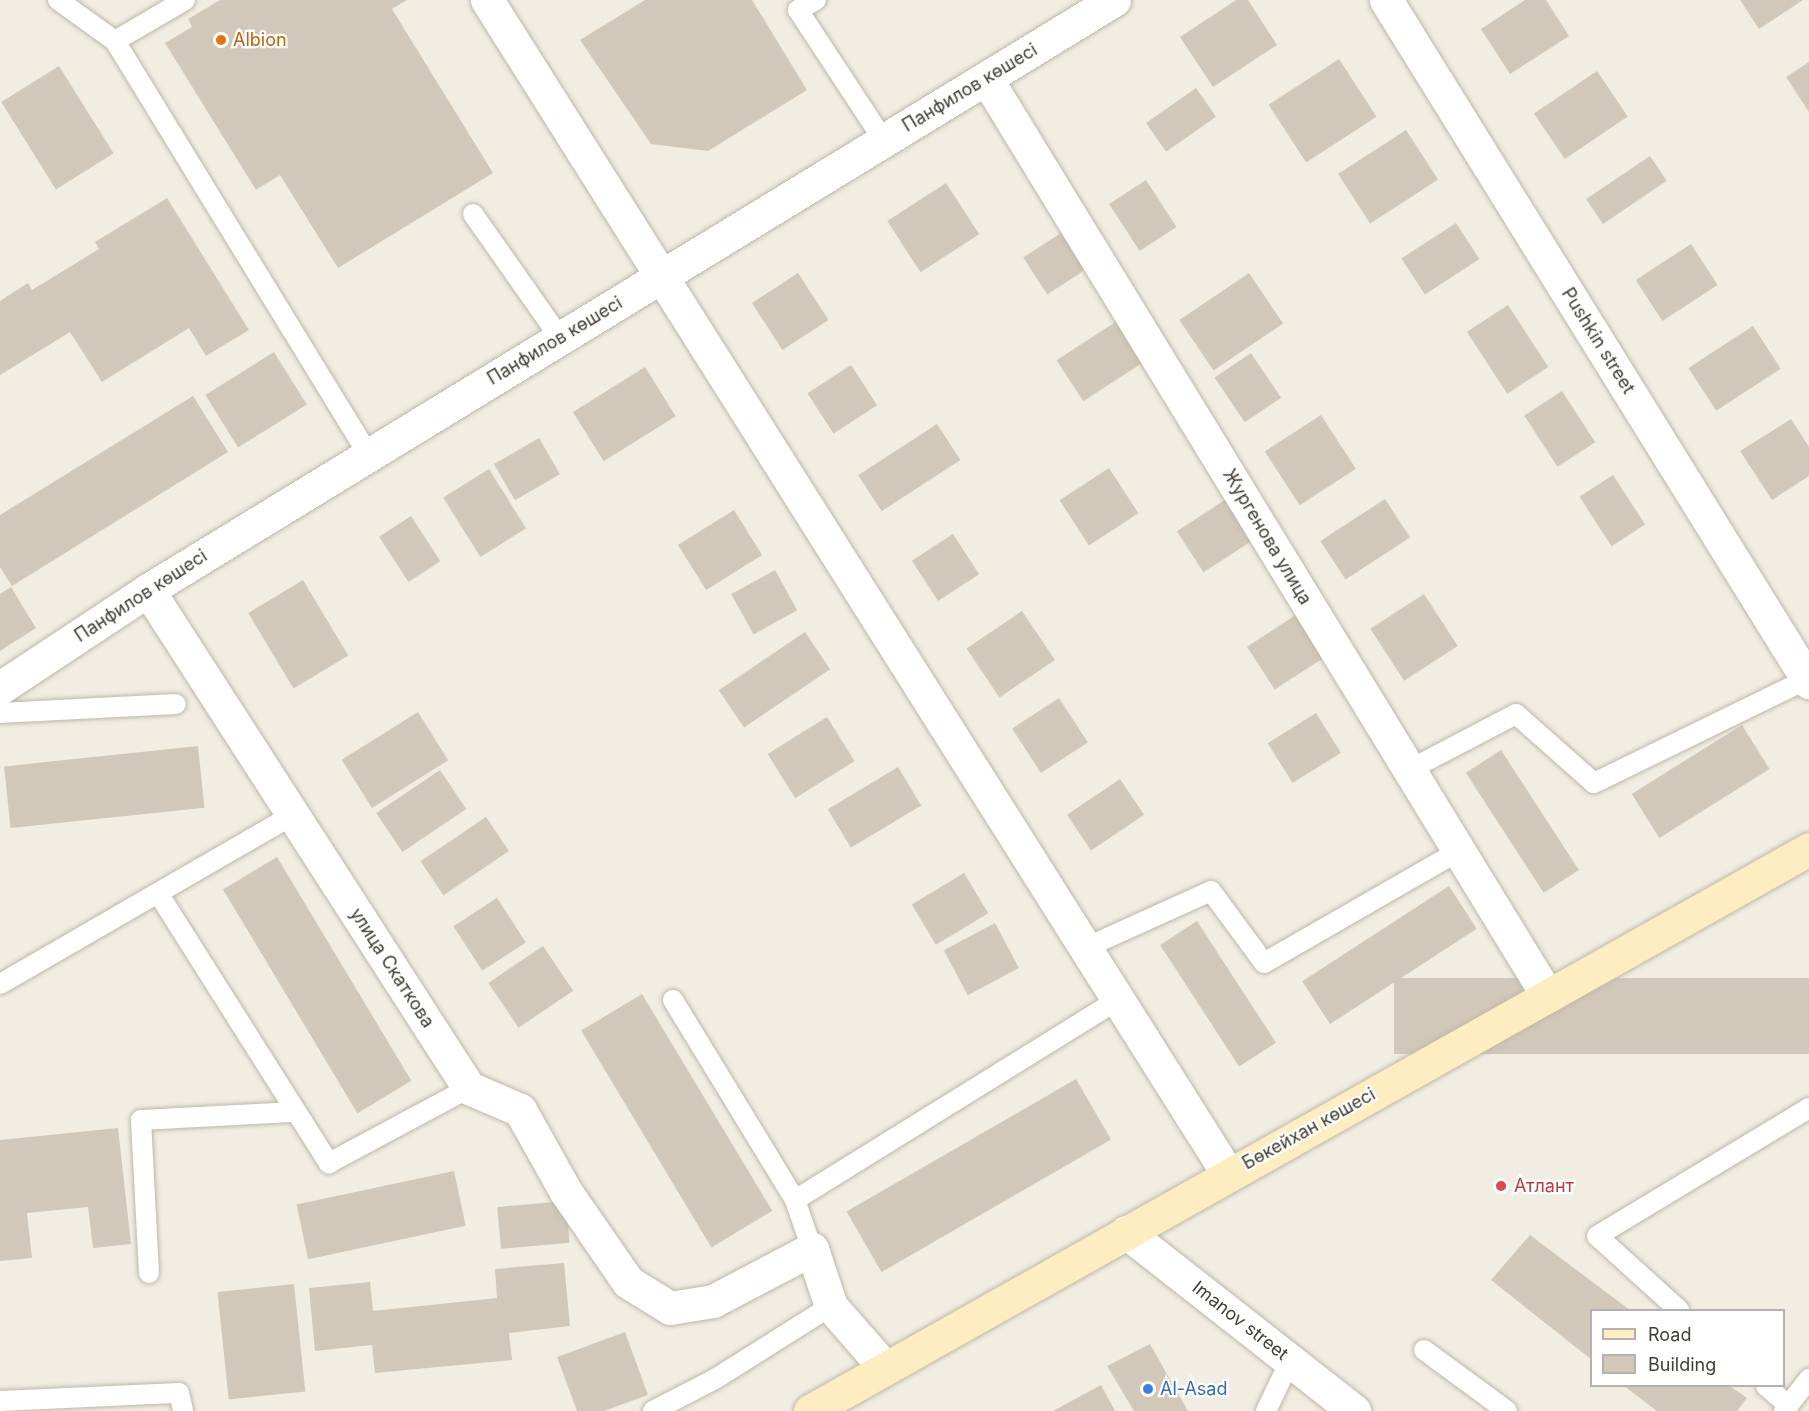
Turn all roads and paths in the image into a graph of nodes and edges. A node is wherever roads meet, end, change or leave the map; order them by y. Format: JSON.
{"nodes":[{"id":1,"x":58,"y":0,"type":"edge"},
{"id":2,"x":186,"y":0,"type":"edge"},
{"id":3,"x":487,"y":0,"type":"edge"},
{"id":4,"x":816,"y":0,"type":"edge"},
{"id":5,"x":1114,"y":0,"type":"edge"},
{"id":6,"x":1386,"y":0,"type":"edge"},
{"id":7,"x":115,"y":41,"type":"junction"},
{"id":8,"x":986,"y":78,"type":"junction"},
{"id":9,"x":884,"y":141,"type":"junction"},
{"id":10,"x":473,"y":214,"type":"dead end"},
{"id":11,"x":661,"y":276,"type":"junction"},
{"id":12,"x":560,"y":338,"type":"junction"},
{"id":13,"x":369,"y":455,"type":"junction"},
{"id":14,"x":148,"y":590,"type":"junction"},
{"id":15,"x":1808,"y":679,"type":"edge"},
{"id":16,"x":0,"y":688,"type":"edge"},
{"id":17,"x":176,"y":704,"type":"dead end"},
{"id":18,"x":0,"y":713,"type":"edge"},
{"id":19,"x":1409,"y":770,"type":"junction"},
{"id":20,"x":294,"y":814,"type":"junction"},
{"id":21,"x":1809,"y":849,"type":"edge"},
{"id":22,"x":1459,"y":851,"type":"junction"},
{"id":23,"x":158,"y":893,"type":"junction"},
{"id":24,"x":1085,"y":948,"type":"junction"},
{"id":25,"x":0,"y":984,"type":"edge"},
{"id":26,"x":1547,"y":995,"type":"junction"},
{"id":27,"x":673,"y":1000,"type":"dead end"},
{"id":28,"x":1118,"y":1000,"type":"junction"},
{"id":29,"x":469,"y":1088,"type":"junction"},
{"id":30,"x":1809,"y":1108,"type":"edge"},
{"id":31,"x":296,"y":1112,"type":"junction"},
{"id":32,"x":1228,"y":1174,"type":"junction"},
{"id":33,"x":795,"y":1200,"type":"junction"},
{"id":34,"x":1126,"y":1232,"type":"junction"},
{"id":35,"x":812,"y":1249,"type":"junction"},
{"id":36,"x":149,"y":1273,"type":"dead end"},
{"id":37,"x":831,"y":1306,"type":"junction"},
{"id":38,"x":1677,"y":1309,"type":"edge"},
{"id":39,"x":1424,"y":1350,"type":"dead end"},
{"id":40,"x":1290,"y":1361,"type":"junction"},
{"id":41,"x":885,"y":1368,"type":"junction"},
{"id":42,"x":1809,"y":1378,"type":"edge"},
{"id":43,"x":1767,"y":1387,"type":"edge"},
{"id":44,"x":0,"y":1401,"type":"edge"},
{"id":45,"x":1786,"y":1408,"type":"edge"},
{"id":46,"x":183,"y":1411,"type":"edge"},
{"id":47,"x":653,"y":1411,"type":"edge"},
{"id":48,"x":810,"y":1411,"type":"edge"},
{"id":49,"x":1266,"y":1411,"type":"edge"},
{"id":50,"x":1354,"y":1411,"type":"edge"},
{"id":51,"x":1507,"y":1411,"type":"edge"}],
"edges":[{"from":1,"to":7,"type":"lane"},
{"from":2,"to":7,"type":"lane"},
{"from":3,"to":11,"type":"street"},
{"from":4,"to":9,"type":"lane"},
{"from":5,"to":8,"type":"street","name":"Панфилов көшесі"},
{"from":6,"to":15,"type":"street","name":"Pushkin street"},
{"from":7,"to":13,"type":"lane"},
{"from":8,"to":9,"type":"street","name":"Панфилов көшесі"},
{"from":8,"to":19,"type":"street","name":"Жургенова улица"},
{"from":9,"to":11,"type":"street","name":"Панфилов көшесі"},
{"from":10,"to":12,"type":"lane"},
{"from":11,"to":12,"type":"street","name":"Панфилов көшесі"},
{"from":11,"to":24,"type":"street"},
{"from":12,"to":13,"type":"street","name":"Панфилов көшесі"},
{"from":13,"to":14,"type":"street","name":"Панфилов көшесі"},
{"from":14,"to":16,"type":"street","name":"Панфилов көшесі"},
{"from":14,"to":20,"type":"street","name":"улица Скаткова"},
{"from":15,"to":19,"type":"lane"},
{"from":17,"to":18,"type":"lane"},
{"from":19,"to":22,"type":"street","name":"Жургенова улица"},
{"from":20,"to":23,"type":"lane"},
{"from":20,"to":29,"type":"street","name":"улица Скаткова"},
{"from":21,"to":26,"type":"street","name":"Бөкейхан көшесі"},
{"from":22,"to":24,"type":"lane"},
{"from":22,"to":26,"type":"street","name":"Жургенова улица"},
{"from":23,"to":25,"type":"lane"},
{"from":23,"to":31,"type":"lane"},
{"from":24,"to":28,"type":"street"},
{"from":26,"to":32,"type":"street","name":"Бөкейхан көшесі"},
{"from":27,"to":33,"type":"lane"},
{"from":28,"to":32,"type":"street"},
{"from":28,"to":33,"type":"lane"},
{"from":29,"to":31,"type":"lane"},
{"from":29,"to":35,"type":"street"},
{"from":30,"to":38,"type":"lane"},
{"from":31,"to":36,"type":"lane"},
{"from":32,"to":34,"type":"street","name":"Бөкейхан көшесі"},
{"from":33,"to":35,"type":"lane"},
{"from":34,"to":40,"type":"street","name":"Imanov street"},
{"from":34,"to":41,"type":"street","name":"Бөкейхан көшесі"},
{"from":35,"to":37,"type":"street"},
{"from":37,"to":41,"type":"street"},
{"from":37,"to":47,"type":"lane"},
{"from":39,"to":51,"type":"lane"},
{"from":40,"to":49,"type":"lane"},
{"from":40,"to":50,"type":"street","name":"Imanov street"},
{"from":41,"to":48,"type":"street","name":"Бөкейхан көшесі"},
{"from":42,"to":45,"type":"lane"},
{"from":43,"to":45,"type":"lane"},
{"from":44,"to":46,"type":"lane"}]}
